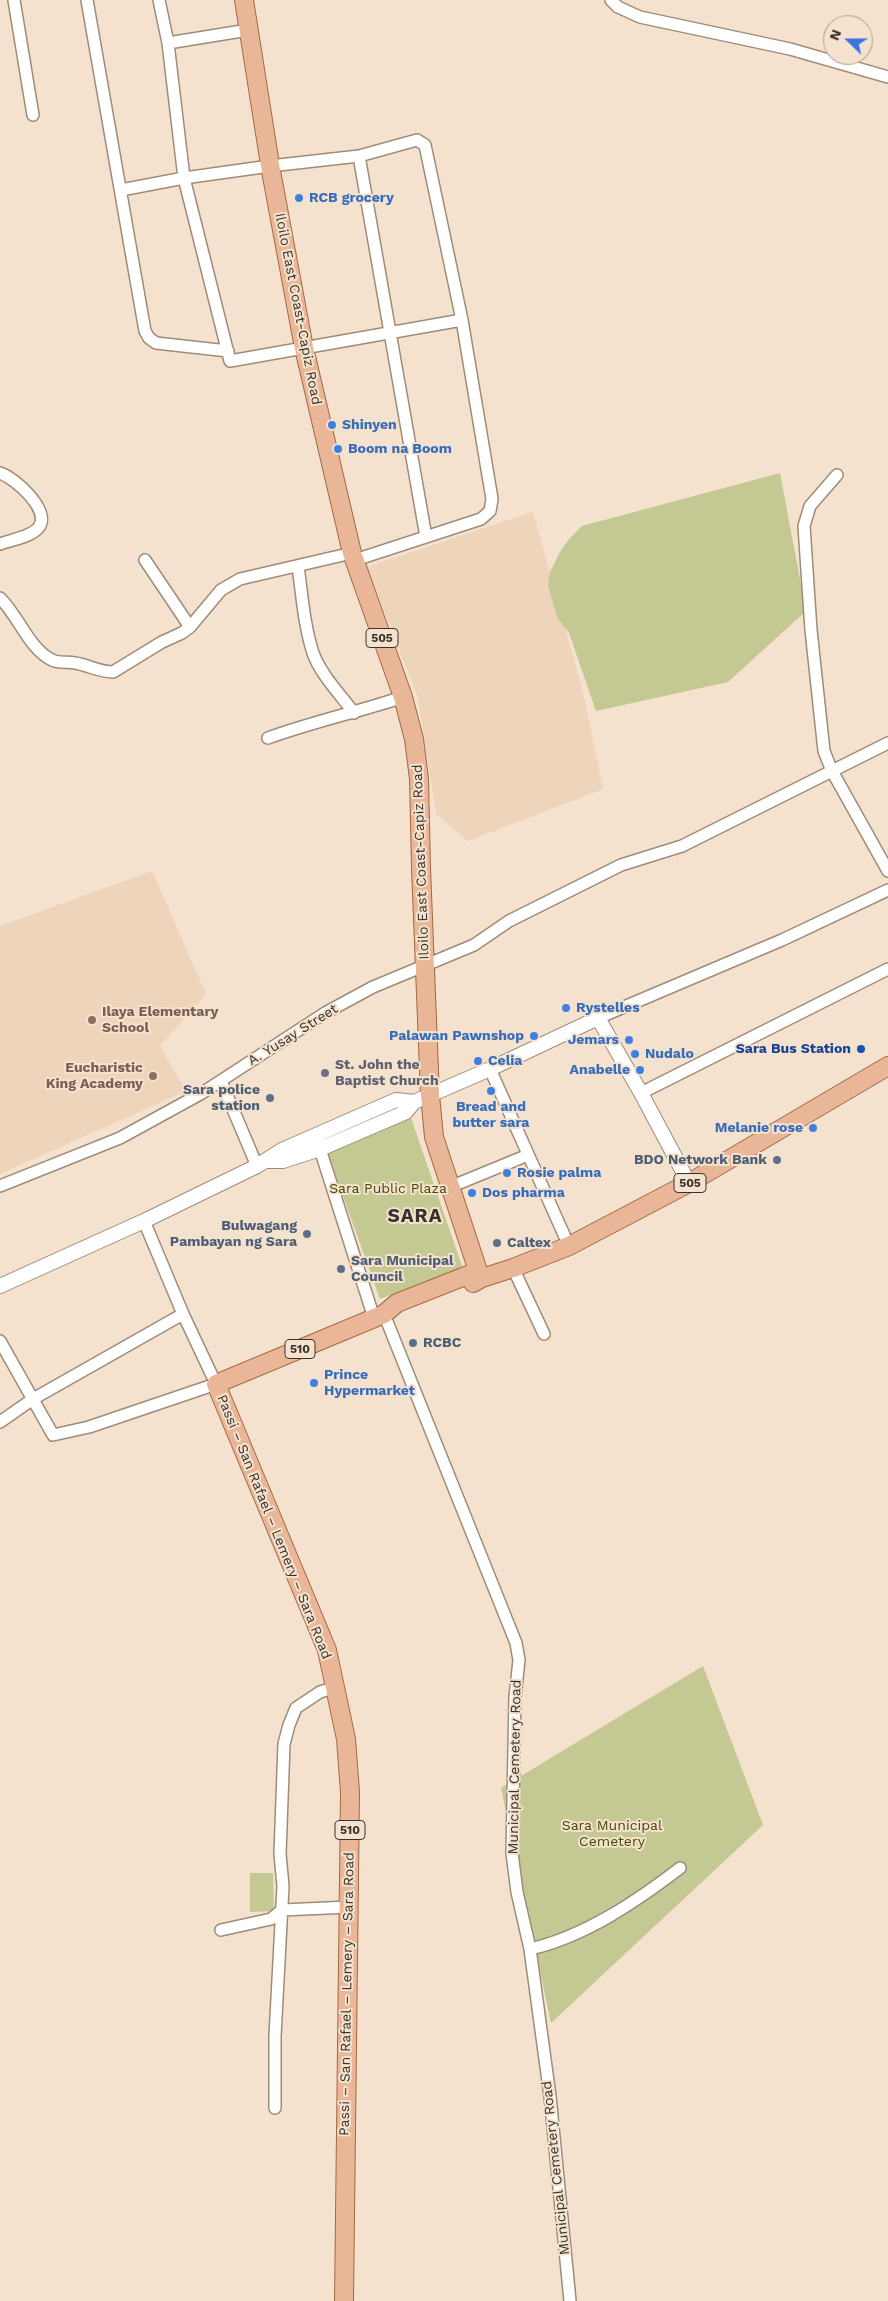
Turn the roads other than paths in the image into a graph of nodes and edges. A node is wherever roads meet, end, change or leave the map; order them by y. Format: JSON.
{"nodes":[{"id":1,"x":14,"y":0,"type":"edge"},
{"id":2,"x":87,"y":0,"type":"edge"},
{"id":3,"x":159,"y":0,"type":"edge"},
{"id":4,"x":244,"y":0,"type":"edge"},
{"id":5,"x":611,"y":0,"type":"edge"},
{"id":6,"x":248,"y":30,"type":"junction"},
{"id":7,"x":168,"y":43,"type":"junction"},
{"id":8,"x":888,"y":77,"type":"edge"},
{"id":9,"x":32,"y":115,"type":"dead end"},
{"id":10,"x":359,"y":156,"type":"junction"},
{"id":11,"x":270,"y":166,"type":"junction"},
{"id":12,"x":184,"y":178,"type":"junction"},
{"id":13,"x":121,"y":190,"type":"junction"},
{"id":14,"x":462,"y":320,"type":"junction"},
{"id":15,"x":390,"y":334,"type":"junction"},
{"id":16,"x":304,"y":348,"type":"junction"},
{"id":17,"x":228,"y":351,"type":"junction"},
{"id":18,"x":0,"y":473,"type":"edge"},
{"id":19,"x":837,"y":475,"type":"dead end"},
{"id":20,"x":426,"y":537,"type":"junction"},
{"id":21,"x":0,"y":544,"type":"edge"},
{"id":22,"x":354,"y":556,"type":"junction"},
{"id":23,"x":145,"y":560,"type":"dead end"},
{"id":24,"x":298,"y":566,"type":"junction"},
{"id":25,"x":0,"y":598,"type":"edge"},
{"id":26,"x":190,"y":627,"type":"junction"},
{"id":27,"x":403,"y":697,"type":"junction"},
{"id":28,"x":354,"y":713,"type":"junction"},
{"id":29,"x":268,"y":738,"type":"dead end"},
{"id":30,"x":888,"y":743,"type":"edge"},
{"id":31,"x":832,"y":771,"type":"junction"},
{"id":32,"x":888,"y":871,"type":"edge"},
{"id":33,"x":888,"y":890,"type":"edge"},
{"id":34,"x":426,"y":964,"type":"junction"},
{"id":35,"x":888,"y":968,"type":"edge"},
{"id":36,"x":598,"y":1018,"type":"junction"},
{"id":37,"x":888,"y":1066,"type":"edge"},
{"id":38,"x":490,"y":1069,"type":"junction"},
{"id":39,"x":221,"y":1081,"type":"junction"},
{"id":40,"x":642,"y":1093,"type":"junction"},
{"id":41,"x":422,"y":1098,"type":"junction"},
{"id":42,"x":319,"y":1142,"type":"junction"},
{"id":43,"x":528,"y":1155,"type":"junction"},
{"id":44,"x":262,"y":1164,"type":"junction"},
{"id":45,"x":689,"y":1183,"type":"junction"},
{"id":46,"x":0,"y":1186,"type":"edge"},
{"id":47,"x":450,"y":1187,"type":"junction"},
{"id":48,"x":144,"y":1221,"type":"junction"},
{"id":49,"x":568,"y":1246,"type":"junction"},
{"id":50,"x":514,"y":1268,"type":"junction"},
{"id":51,"x":480,"y":1275,"type":"junction"},
{"id":52,"x":0,"y":1286,"type":"edge"},
{"id":53,"x":183,"y":1314,"type":"junction"},
{"id":54,"x":379,"y":1316,"type":"junction"},
{"id":55,"x":544,"y":1334,"type":"dead end"},
{"id":56,"x":0,"y":1341,"type":"edge"},
{"id":57,"x":216,"y":1384,"type":"junction"},
{"id":58,"x":33,"y":1399,"type":"junction"},
{"id":59,"x":0,"y":1422,"type":"edge"},
{"id":60,"x":336,"y":1687,"type":"junction"},
{"id":61,"x":680,"y":1868,"type":"dead end"},
{"id":62,"x":349,"y":1907,"type":"junction"},
{"id":63,"x":282,"y":1910,"type":"junction"},
{"id":64,"x":221,"y":1930,"type":"dead end"},
{"id":65,"x":530,"y":1949,"type":"junction"},
{"id":66,"x":275,"y":2108,"type":"dead end"},
{"id":67,"x":344,"y":2301,"type":"edge"},
{"id":68,"x":570,"y":2301,"type":"edge"}],
"edges":[{"from":1,"to":9,"type":"street"},
{"from":2,"to":13,"type":"street"},
{"from":3,"to":7,"type":"street"},
{"from":4,"to":6,"type":"main road","name":"Iloilo East Coast-Capiz Road","number":"505"},
{"from":5,"to":8,"type":"street"},
{"from":6,"to":7,"type":"street"},
{"from":6,"to":11,"type":"main road","name":"Iloilo East Coast-Capiz Road","number":"505"},
{"from":7,"to":12,"type":"street"},
{"from":10,"to":11,"type":"street"},
{"from":10,"to":14,"type":"street"},
{"from":10,"to":15,"type":"street"},
{"from":11,"to":12,"type":"street"},
{"from":11,"to":16,"type":"main road","name":"Iloilo East Coast-Capiz Road","number":"505"},
{"from":12,"to":13,"type":"street"},
{"from":12,"to":17,"type":"street"},
{"from":13,"to":17,"type":"street"},
{"from":14,"to":15,"type":"street"},
{"from":14,"to":20,"type":"street"},
{"from":15,"to":16,"type":"street"},
{"from":15,"to":20,"type":"street"},
{"from":16,"to":17,"type":"street"},
{"from":16,"to":22,"type":"main road","name":"Iloilo East Coast-Capiz Road","number":"505"},
{"from":18,"to":21,"type":"street"},
{"from":19,"to":31,"type":"street"},
{"from":20,"to":22,"type":"street"},
{"from":22,"to":24,"type":"street"},
{"from":22,"to":27,"type":"main road","name":"Iloilo East Coast-Capiz Road","number":"505"},
{"from":23,"to":26,"type":"street"},
{"from":24,"to":26,"type":"street"},
{"from":24,"to":28,"type":"street"},
{"from":25,"to":26,"type":"street"},
{"from":27,"to":28,"type":"street"},
{"from":27,"to":34,"type":"main road","name":"Iloilo East Coast-Capiz Road","number":"505"},
{"from":28,"to":29,"type":"street"},
{"from":30,"to":31,"type":"street","name":"A. Yusay Street"},
{"from":31,"to":32,"type":"street"},
{"from":31,"to":34,"type":"street","name":"A. Yusay Street"},
{"from":33,"to":36,"type":"street"},
{"from":34,"to":39,"type":"street","name":"A. Yusay Street"},
{"from":34,"to":41,"type":"main road","name":"Iloilo East Coast-Capiz Road","number":"505"},
{"from":35,"to":40,"type":"street"},
{"from":36,"to":38,"type":"street"},
{"from":36,"to":40,"type":"street"},
{"from":37,"to":45,"type":"main road","number":"505"},
{"from":38,"to":41,"type":"street"},
{"from":38,"to":43,"type":"street"},
{"from":39,"to":44,"type":"street"},
{"from":39,"to":46,"type":"street","name":"A. Yusay Street"},
{"from":40,"to":45,"type":"street"},
{"from":41,"to":42,"type":"street"},
{"from":41,"to":47,"type":"main road","name":"Iloilo East Coast-Capiz Road","number":"505"},
{"from":42,"to":44,"type":"street"},
{"from":42,"to":54,"type":"street","name":"Municipal Cemetery Road"},
{"from":43,"to":47,"type":"street"},
{"from":43,"to":49,"type":"street"},
{"from":44,"to":48,"type":"street"},
{"from":45,"to":49,"type":"main road","number":"505"},
{"from":47,"to":51,"type":"main road","name":"Iloilo East Coast-Capiz Road","number":"505"},
{"from":48,"to":52,"type":"street"},
{"from":48,"to":53,"type":"street"},
{"from":49,"to":50,"type":"main road","number":"505"},
{"from":50,"to":51,"type":"main road","number":"505"},
{"from":50,"to":55,"type":"street"},
{"from":51,"to":54,"type":"main road","name":"Passi – San Rafael – Lemery – Sara Road","number":"510"},
{"from":53,"to":57,"type":"street"},
{"from":53,"to":58,"type":"street"},
{"from":54,"to":57,"type":"main road","name":"Passi – San Rafael – Lemery – Sara Road","number":"510"},
{"from":54,"to":65,"type":"street","name":"Municipal Cemetery Road"},
{"from":56,"to":58,"type":"street"},
{"from":57,"to":58,"type":"street"},
{"from":57,"to":60,"type":"main road","name":"Passi – San Rafael – Lemery – Sara Road","number":"510"},
{"from":58,"to":59,"type":"street"},
{"from":60,"to":62,"type":"main road","name":"Passi – San Rafael – Lemery – Sara Road","number":"510"},
{"from":60,"to":63,"type":"street"},
{"from":61,"to":65,"type":"street"},
{"from":62,"to":63,"type":"street"},
{"from":62,"to":67,"type":"main road","name":"Passi – San Rafael – Lemery – Sara Road","number":"510"},
{"from":63,"to":64,"type":"street"},
{"from":63,"to":66,"type":"street"},
{"from":65,"to":68,"type":"street","name":"Municipal Cemetery Road"}]}
